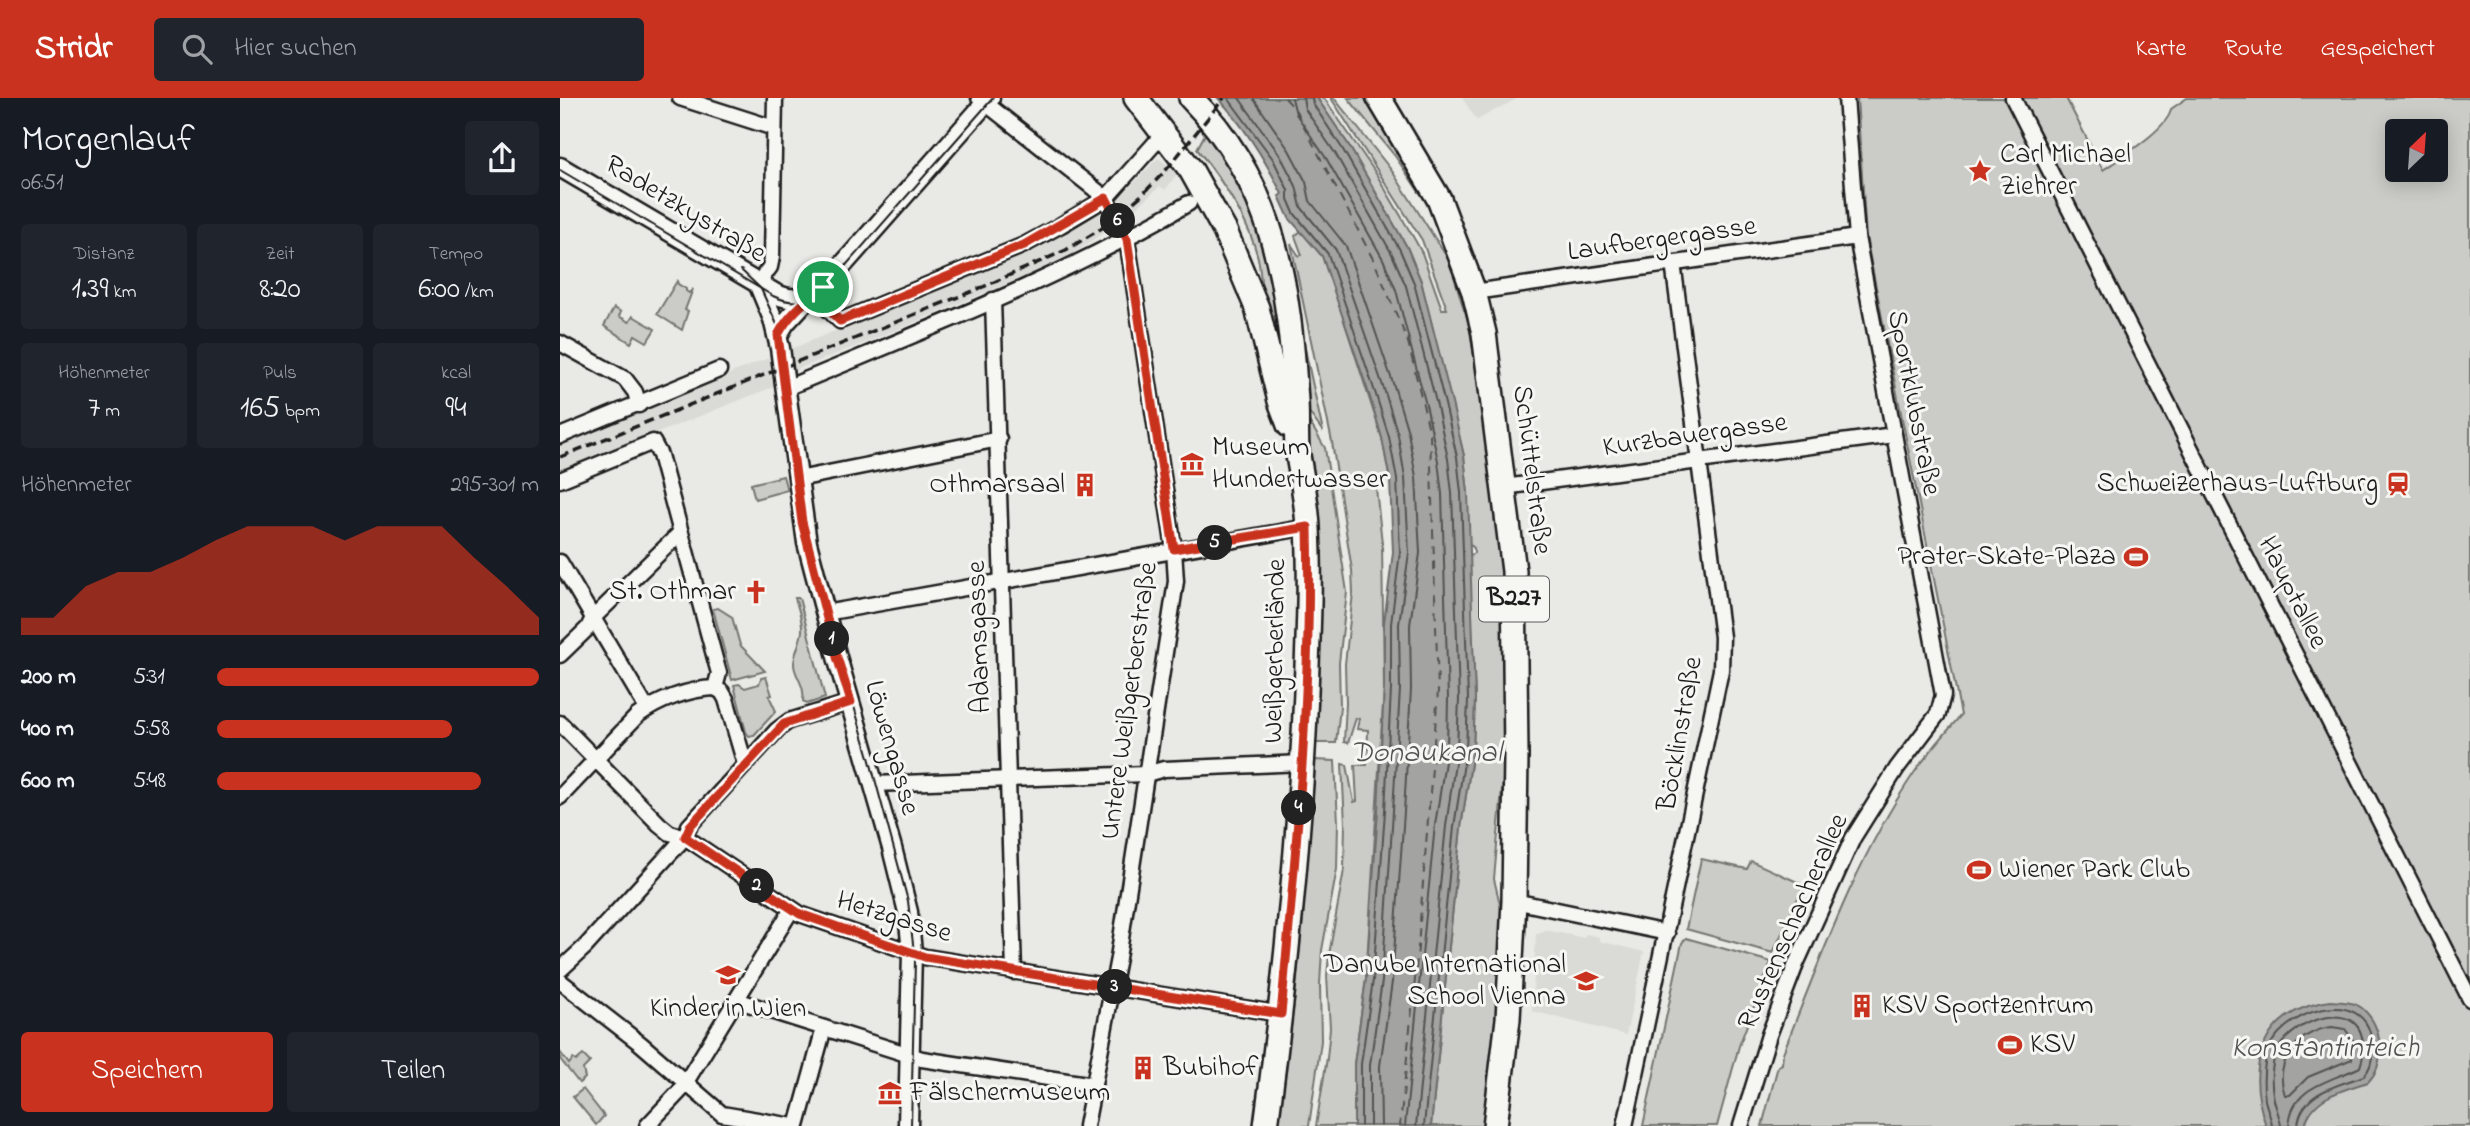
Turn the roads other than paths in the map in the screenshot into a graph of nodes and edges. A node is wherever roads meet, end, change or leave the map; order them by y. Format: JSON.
{"nodes":[{"id":1,"x":680,"y":98,"type":"edge"},
{"id":2,"x":775,"y":98,"type":"edge"},
{"id":3,"x":1136,"y":98,"type":"edge"},
{"id":4,"x":1378,"y":98,"type":"edge"},
{"id":5,"x":1846,"y":98,"type":"edge"},
{"id":6,"x":2013,"y":98,"type":"edge"},
{"id":7,"x":985,"y":100,"type":"edge"},
{"id":8,"x":1198,"y":105,"type":"edge"},
{"id":9,"x":774,"y":128,"type":"junction"},
{"id":10,"x":1164,"y":133,"type":"junction"},
{"id":11,"x":560,"y":167,"type":"edge"},
{"id":12,"x":1106,"y":198,"type":"junction"},
{"id":13,"x":1189,"y":203,"type":"dead end"},
{"id":14,"x":1857,"y":237,"type":"junction"},
{"id":15,"x":1127,"y":239,"type":"junction"},
{"id":16,"x":1674,"y":263,"type":"junction"},
{"id":17,"x":758,"y":284,"type":"junction"},
{"id":18,"x":816,"y":291,"type":"junction"},
{"id":19,"x":1475,"y":292,"type":"junction"},
{"id":20,"x":993,"y":300,"type":"junction"},
{"id":21,"x":778,"y":335,"type":"junction"},
{"id":22,"x":560,"y":343,"type":"edge"},
{"id":23,"x":719,"y":370,"type":"dead end"},
{"id":24,"x":786,"y":388,"type":"junction"},
{"id":25,"x":639,"y":405,"type":"junction"},
{"id":26,"x":1894,"y":435,"type":"junction"},
{"id":27,"x":560,"y":436,"type":"edge"},
{"id":28,"x":999,"y":439,"type":"junction"},
{"id":29,"x":1297,"y":447,"type":"junction"},
{"id":30,"x":1698,"y":460,"type":"junction"},
{"id":31,"x":798,"y":479,"type":"junction"},
{"id":32,"x":560,"y":480,"type":"edge"},
{"id":33,"x":1504,"y":487,"type":"junction"},
{"id":34,"x":1308,"y":527,"type":"junction"},
{"id":35,"x":680,"y":533,"type":"junction"},
{"id":36,"x":1174,"y":549,"type":"junction"},
{"id":37,"x":560,"y":562,"type":"edge"},
{"id":38,"x":1003,"y":581,"type":"junction"},
{"id":39,"x":825,"y":613,"type":"junction"},
{"id":40,"x":593,"y":618,"type":"junction"},
{"id":41,"x":560,"y":655,"type":"edge"},
{"id":42,"x":715,"y":688,"type":"junction"},
{"id":43,"x":851,"y":702,"type":"junction"},
{"id":44,"x":647,"y":709,"type":"junction"},
{"id":45,"x":1938,"y":714,"type":"joint"},
{"id":46,"x":560,"y":723,"type":"edge"},
{"id":47,"x":597,"y":761,"type":"junction"},
{"id":48,"x":1303,"y":763,"type":"junction"},
{"id":49,"x":744,"y":764,"type":"junction"},
{"id":50,"x":1146,"y":774,"type":"junction"},
{"id":51,"x":1008,"y":779,"type":"junction"},
{"id":52,"x":874,"y":783,"type":"junction"},
{"id":53,"x":560,"y":797,"type":"edge"},
{"id":54,"x":685,"y":837,"type":"junction"},
{"id":55,"x":1514,"y":901,"type":"junction"},
{"id":56,"x":792,"y":909,"type":"junction"},
{"id":57,"x":1667,"y":933,"type":"junction"},
{"id":58,"x":912,"y":952,"type":"junction"},
{"id":59,"x":560,"y":970,"type":"edge"},
{"id":60,"x":1014,"y":972,"type":"junction"},
{"id":61,"x":560,"y":981,"type":"edge"},
{"id":62,"x":1112,"y":986,"type":"junction"},
{"id":63,"x":2470,"y":999,"type":"edge"},
{"id":64,"x":736,"y":1000,"type":"junction"},
{"id":65,"x":1281,"y":1014,"type":"junction"},
{"id":66,"x":824,"y":1028,"type":"junction"},
{"id":67,"x":910,"y":1055,"type":"junction"},
{"id":68,"x":685,"y":1083,"type":"junction"},
{"id":69,"x":1094,"y":1085,"type":"junction"},
{"id":70,"x":647,"y":1126,"type":"edge"},
{"id":71,"x":788,"y":1126,"type":"edge"},
{"id":72,"x":908,"y":1126,"type":"edge"},
{"id":73,"x":1086,"y":1126,"type":"edge"},
{"id":74,"x":1266,"y":1126,"type":"edge"},
{"id":75,"x":1495,"y":1126,"type":"edge"},
{"id":76,"x":1625,"y":1126,"type":"edge"},
{"id":77,"x":1741,"y":1126,"type":"edge"}],
"edges":[{"from":1,"to":9,"type":"street"},
{"from":2,"to":9,"type":"street"},
{"from":3,"to":10,"type":"main road"},
{"from":4,"to":19,"type":"main road","name":"Schüttelstraße","number":"B227"},
{"from":5,"to":14,"type":"street","name":"Sportklubstraße"},
{"from":6,"to":63,"type":"street","name":"Hauptallee"},
{"from":7,"to":12,"type":"street"},
{"from":7,"to":18,"type":"street"},
{"from":8,"to":29,"type":"main road","name":"Weißgerberlände"},
{"from":9,"to":17,"type":"street"},
{"from":10,"to":12,"type":"street"},
{"from":10,"to":29,"type":"main road"},
{"from":11,"to":17,"type":"street","name":"Radetzkystraße"},
{"from":12,"to":15,"type":"street","name":"Untere Weißgerberstraße"},
{"from":12,"to":18,"type":"street"},
{"from":13,"to":15,"type":"street"},
{"from":14,"to":16,"type":"street","name":"Laufbergergasse"},
{"from":14,"to":26,"type":"street","name":"Sportklubstraße"},
{"from":15,"to":20,"type":"street"},
{"from":15,"to":36,"type":"street","name":"Untere Weißgerberstraße"},
{"from":16,"to":19,"type":"street","name":"Laufbergergasse"},
{"from":16,"to":30,"type":"street","name":"Böcklinstraße"},
{"from":17,"to":18,"type":"street","name":"Radetzkystraße"},
{"from":17,"to":21,"type":"street","name":"Löwengasse"},
{"from":18,"to":21,"type":"street"},
{"from":19,"to":33,"type":"main road","name":"Schüttelstraße","number":"B227"},
{"from":20,"to":24,"type":"street"},
{"from":20,"to":28,"type":"street","name":"Adamsgasse"},
{"from":21,"to":24,"type":"street","name":"Löwengasse"},
{"from":22,"to":25,"type":"street"},
{"from":23,"to":25,"type":"street"},
{"from":24,"to":31,"type":"street","name":"Löwengasse"},
{"from":25,"to":27,"type":"street"},
{"from":26,"to":30,"type":"street","name":"Kurzbauergasse"},
{"from":26,"to":45,"type":"street","name":"Sportklubstraße"},
{"from":28,"to":31,"type":"street"},
{"from":28,"to":38,"type":"street","name":"Adamsgasse"},
{"from":29,"to":34,"type":"main road","name":"Weißgerberlände"},
{"from":30,"to":33,"type":"street","name":"Kurzbauergasse"},
{"from":30,"to":57,"type":"street","name":"Böcklinstraße"},
{"from":31,"to":39,"type":"street","name":"Löwengasse"},
{"from":32,"to":35,"type":"street"},
{"from":33,"to":55,"type":"main road","name":"Schüttelstraße","number":"B227"},
{"from":34,"to":36,"type":"street"},
{"from":34,"to":48,"type":"main road","name":"Weißgerberlände"},
{"from":35,"to":40,"type":"street"},
{"from":35,"to":42,"type":"street"},
{"from":36,"to":38,"type":"street"},
{"from":36,"to":50,"type":"street","name":"Untere Weißgerberstraße"},
{"from":37,"to":40,"type":"street"},
{"from":38,"to":39,"type":"street"},
{"from":38,"to":51,"type":"street","name":"Adamsgasse"},
{"from":39,"to":43,"type":"street","name":"Löwengasse"},
{"from":40,"to":41,"type":"street"},
{"from":40,"to":44,"type":"street"},
{"from":42,"to":44,"type":"street"},
{"from":42,"to":49,"type":"street"},
{"from":43,"to":49,"type":"street"},
{"from":43,"to":52,"type":"street","name":"Löwengasse"},
{"from":44,"to":47,"type":"street"},
{"from":45,"to":77,"type":"street","name":"Rustenschacherallee"},
{"from":46,"to":47,"type":"street","name":"Hetzgasse"},
{"from":47,"to":53,"type":"street"},
{"from":47,"to":54,"type":"street","name":"Hetzgasse"},
{"from":48,"to":50,"type":"street"},
{"from":48,"to":65,"type":"main road","name":"Weißgerberlände"},
{"from":49,"to":54,"type":"street"},
{"from":50,"to":51,"type":"street"},
{"from":50,"to":62,"type":"street","name":"Untere Weißgerberstraße"},
{"from":51,"to":52,"type":"street"},
{"from":51,"to":60,"type":"street","name":"Adamsgasse"},
{"from":52,"to":58,"type":"street","name":"Löwengasse"},
{"from":54,"to":56,"type":"street","name":"Hetzgasse"},
{"from":54,"to":59,"type":"street"},
{"from":55,"to":57,"type":"street"},
{"from":55,"to":75,"type":"main road","name":"Schüttelstraße","number":"B227"},
{"from":56,"to":58,"type":"street","name":"Hetzgasse"},
{"from":56,"to":64,"type":"street"},
{"from":57,"to":76,"type":"street","name":"Böcklinstraße"},
{"from":58,"to":60,"type":"street","name":"Hetzgasse"},
{"from":58,"to":67,"type":"street","name":"Löwengasse"},
{"from":60,"to":62,"type":"street","name":"Hetzgasse"},
{"from":61,"to":68,"type":"street"},
{"from":62,"to":65,"type":"street","name":"Hetzgasse"},
{"from":62,"to":69,"type":"street","name":"Untere Weißgerberstraße"},
{"from":64,"to":66,"type":"street"},
{"from":64,"to":68,"type":"street"},
{"from":65,"to":74,"type":"main road","name":"Weißgerberlände"},
{"from":66,"to":67,"type":"street"},
{"from":66,"to":71,"type":"street"},
{"from":67,"to":69,"type":"street"},
{"from":67,"to":72,"type":"street","name":"Löwengasse"},
{"from":68,"to":70,"type":"street"},
{"from":68,"to":71,"type":"street"},
{"from":69,"to":73,"type":"street","name":"Untere Weißgerberstraße"}]}
